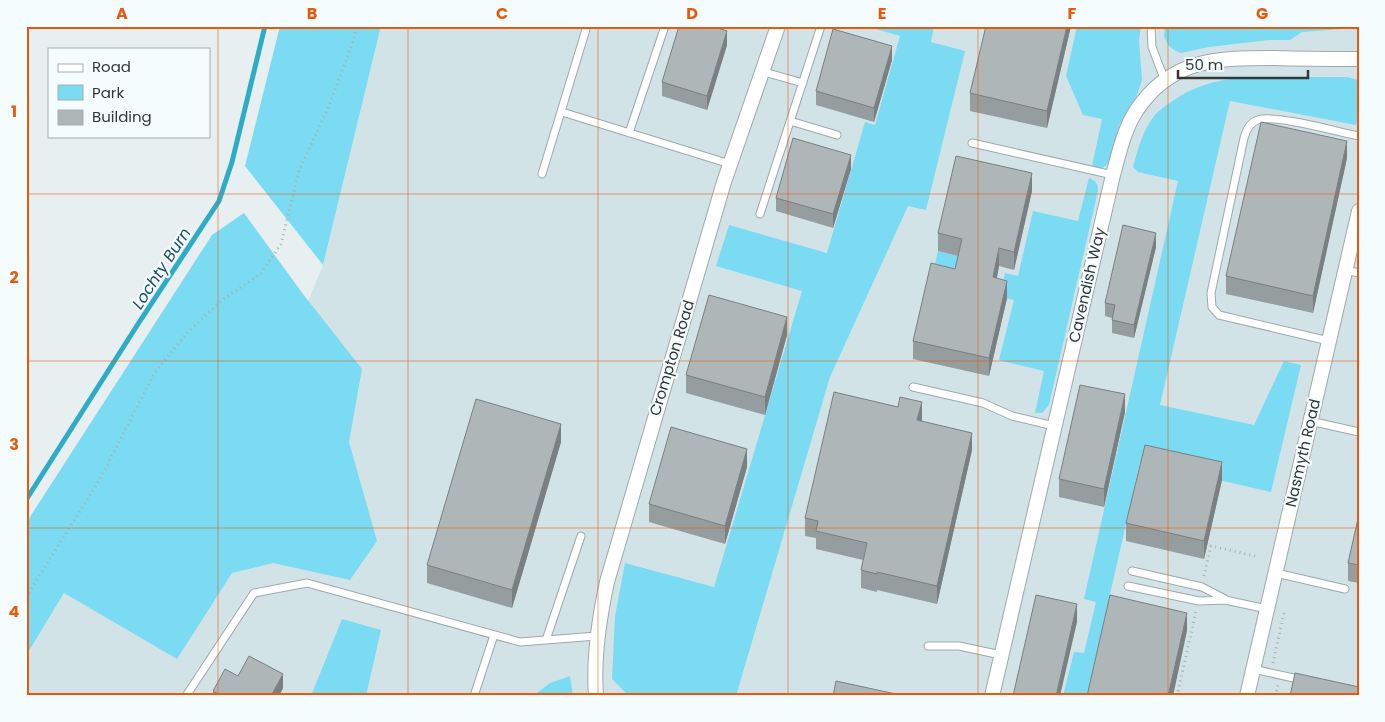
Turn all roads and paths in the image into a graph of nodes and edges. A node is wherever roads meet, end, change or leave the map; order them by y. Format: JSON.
{"nodes":[{"id":1,"x":357,"y":26,"type":"edge"},
{"id":2,"x":587,"y":26,"type":"edge"},
{"id":3,"x":664,"y":26,"type":"edge"},
{"id":4,"x":778,"y":26,"type":"edge"},
{"id":5,"x":821,"y":26,"type":"edge"},
{"id":6,"x":1151,"y":26,"type":"edge"},
{"id":7,"x":1359,"y":59,"type":"edge"},
{"id":8,"x":761,"y":71,"type":"junction"},
{"id":9,"x":1164,"y":81,"type":"junction"},
{"id":10,"x":803,"y":83,"type":"junction"},
{"id":11,"x":562,"y":112,"type":"junction"},
{"id":12,"x":790,"y":121,"type":"junction"},
{"id":13,"x":629,"y":133,"type":"junction"},
{"id":14,"x":837,"y":136,"type":"dead end"},
{"id":15,"x":1359,"y":136,"type":"edge"},
{"id":16,"x":972,"y":143,"type":"dead end"},
{"id":17,"x":730,"y":164,"type":"junction"},
{"id":18,"x":542,"y":174,"type":"dead end"},
{"id":19,"x":1113,"y":175,"type":"junction"},
{"id":20,"x":1359,"y":211,"type":"edge"},
{"id":21,"x":760,"y":214,"type":"dead end"},
{"id":22,"x":1352,"y":272,"type":"edge"},
{"id":23,"x":1329,"y":342,"type":"junction"},
{"id":24,"x":913,"y":387,"type":"dead end"},
{"id":25,"x":1310,"y":421,"type":"junction"},
{"id":26,"x":1054,"y":426,"type":"junction"},
{"id":27,"x":1359,"y":432,"type":"edge"},
{"id":28,"x":581,"y":536,"type":"dead end"},
{"id":29,"x":1132,"y":571,"type":"dead end"},
{"id":30,"x":1276,"y":573,"type":"junction"},
{"id":31,"x":1128,"y":586,"type":"dead end"},
{"id":32,"x":1346,"y":590,"type":"dead end"},
{"id":33,"x":26,"y":597,"type":"edge"},
{"id":34,"x":1225,"y":600,"type":"junction"},
{"id":35,"x":1286,"y":606,"type":"dead end"},
{"id":36,"x":1267,"y":609,"type":"junction"},
{"id":37,"x":494,"y":634,"type":"junction"},
{"id":38,"x":597,"y":636,"type":"junction"},
{"id":39,"x":546,"y":640,"type":"junction"},
{"id":40,"x":928,"y":646,"type":"dead end"},
{"id":41,"x":1001,"y":655,"type":"junction"},
{"id":42,"x":1253,"y":669,"type":"junction"},
{"id":43,"x":1270,"y":673,"type":"junction"},
{"id":44,"x":1298,"y":679,"type":"edge"},
{"id":45,"x":186,"y":696,"type":"edge"},
{"id":46,"x":474,"y":696,"type":"edge"},
{"id":47,"x":596,"y":696,"type":"edge"},
{"id":48,"x":992,"y":696,"type":"edge"},
{"id":49,"x":1247,"y":696,"type":"edge"}],
"edges":[{"from":1,"to":33,"type":"path"},
{"from":2,"to":11,"type":"lane"},
{"from":3,"to":13,"type":"lane"},
{"from":4,"to":8,"type":"street","name":"Crompton Road"},
{"from":5,"to":10,"type":"lane"},
{"from":6,"to":9,"type":"lane"},
{"from":7,"to":9,"type":"street","name":"Cavendish Way"},
{"from":8,"to":10,"type":"lane"},
{"from":8,"to":17,"type":"street","name":"Crompton Road"},
{"from":9,"to":19,"type":"street","name":"Cavendish Way"},
{"from":10,"to":12,"type":"lane"},
{"from":11,"to":13,"type":"lane"},
{"from":11,"to":18,"type":"lane"},
{"from":12,"to":14,"type":"lane"},
{"from":12,"to":21,"type":"lane"},
{"from":13,"to":17,"type":"lane"},
{"from":15,"to":23,"type":"lane"},
{"from":16,"to":19,"type":"lane"},
{"from":17,"to":38,"type":"street","name":"Crompton Road"},
{"from":19,"to":26,"type":"street","name":"Cavendish Way"},
{"from":20,"to":22,"type":"street","name":"Nasmyth Road"},
{"from":22,"to":23,"type":"street","name":"Nasmyth Road"},
{"from":23,"to":25,"type":"street","name":"Nasmyth Road"},
{"from":24,"to":26,"type":"lane"},
{"from":25,"to":27,"type":"lane"},
{"from":25,"to":30,"type":"street","name":"Nasmyth Road"},
{"from":26,"to":41,"type":"street","name":"Cavendish Way"},
{"from":28,"to":39,"type":"lane"},
{"from":29,"to":34,"type":"lane"},
{"from":30,"to":32,"type":"lane"},
{"from":30,"to":36,"type":"street","name":"Nasmyth Road"},
{"from":31,"to":34,"type":"lane"},
{"from":34,"to":36,"type":"lane"},
{"from":35,"to":43,"type":"path"},
{"from":36,"to":42,"type":"street","name":"Nasmyth Road"},
{"from":37,"to":39,"type":"lane"},
{"from":37,"to":45,"type":"lane"},
{"from":37,"to":46,"type":"lane"},
{"from":38,"to":39,"type":"lane"},
{"from":38,"to":47,"type":"street","name":"Crompton Road"},
{"from":40,"to":41,"type":"lane"},
{"from":41,"to":48,"type":"street","name":"Cavendish Way"},
{"from":42,"to":43,"type":"lane"},
{"from":42,"to":49,"type":"street","name":"Nasmyth Road"},
{"from":43,"to":44,"type":"lane"}]}
